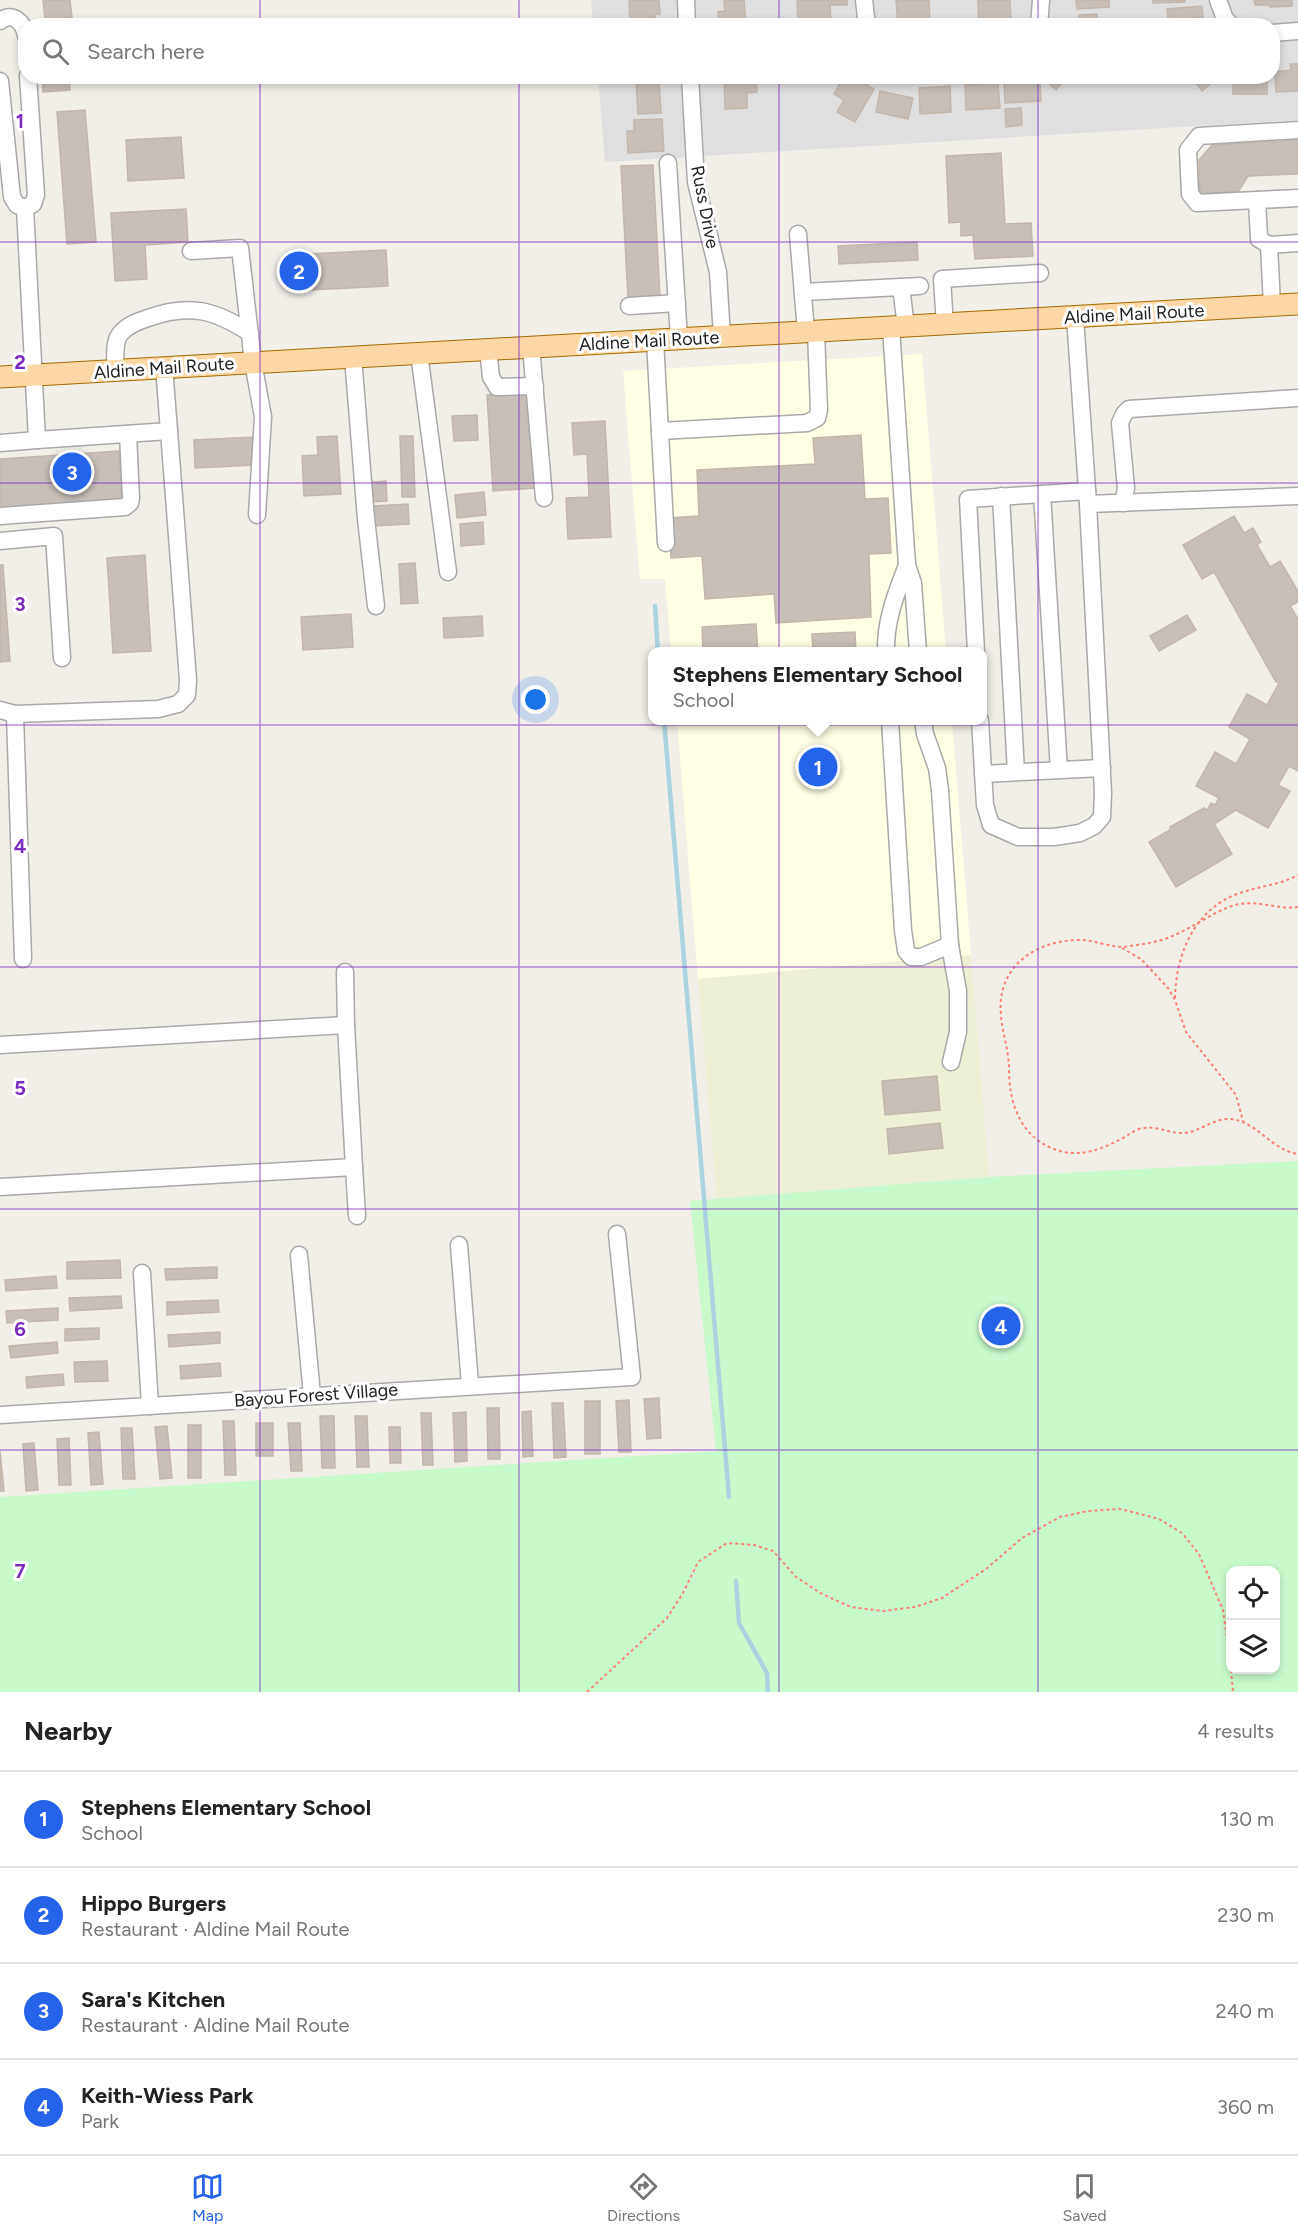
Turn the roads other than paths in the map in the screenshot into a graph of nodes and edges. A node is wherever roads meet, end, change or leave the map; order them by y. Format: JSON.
{"nodes":[{"id":1,"x":686,"y":0,"type":"edge"},
{"id":2,"x":864,"y":0,"type":"edge"},
{"id":3,"x":1041,"y":0,"type":"edge"},
{"id":4,"x":1218,"y":0,"type":"edge"},
{"id":5,"x":687,"y":18,"type":"edge"},
{"id":6,"x":866,"y":18,"type":"edge"},
{"id":7,"x":1040,"y":18,"type":"edge"},
{"id":8,"x":1225,"y":18,"type":"edge"},
{"id":9,"x":18,"y":20,"type":"edge"},
{"id":10,"x":0,"y":21,"type":"edge"},
{"id":11,"x":1298,"y":31,"type":"edge"},
{"id":12,"x":1280,"y":32,"type":"edge"},
{"id":13,"x":0,"y":81,"type":"edge"},
{"id":14,"x":29,"y":84,"type":"edge"},
{"id":15,"x":690,"y":84,"type":"edge"},
{"id":16,"x":1298,"y":130,"type":"edge"},
{"id":17,"x":668,"y":163,"type":"dead end"},
{"id":18,"x":670,"y":182,"type":"junction"},
{"id":19,"x":696,"y":182,"type":"junction"},
{"id":20,"x":1298,"y":198,"type":"edge"},
{"id":21,"x":1257,"y":200,"type":"junction"},
{"id":22,"x":25,"y":208,"type":"junction"},
{"id":23,"x":798,"y":234,"type":"dead end"},
{"id":24,"x":1298,"y":243,"type":"edge"},
{"id":25,"x":1269,"y":244,"type":"junction"},
{"id":26,"x":191,"y":251,"type":"dead end"},
{"id":27,"x":1040,"y":273,"type":"dead end"},
{"id":28,"x":901,"y":286,"type":"junction"},
{"id":29,"x":920,"y":286,"type":"dead end"},
{"id":30,"x":803,"y":292,"type":"junction"},
{"id":31,"x":677,"y":303,"type":"junction"},
{"id":32,"x":1298,"y":304,"type":"edge"},
{"id":33,"x":1272,"y":305,"type":"junction"},
{"id":34,"x":629,"y":306,"type":"dead end"},
{"id":35,"x":1075,"y":317,"type":"junction"},
{"id":36,"x":945,"y":325,"type":"junction"},
{"id":37,"x":899,"y":327,"type":"junction"},
{"id":38,"x":811,"y":332,"type":"junction"},
{"id":39,"x":250,"y":333,"type":"junction"},
{"id":40,"x":722,"y":337,"type":"junction"},
{"id":41,"x":679,"y":339,"type":"junction"},
{"id":42,"x":655,"y":340,"type":"junction"},
{"id":43,"x":531,"y":347,"type":"junction"},
{"id":44,"x":488,"y":349,"type":"junction"},
{"id":45,"x":419,"y":353,"type":"junction"},
{"id":46,"x":353,"y":357,"type":"junction"},
{"id":47,"x":253,"y":362,"type":"junction"},
{"id":48,"x":164,"y":367,"type":"junction"},
{"id":49,"x":115,"y":370,"type":"junction"},
{"id":50,"x":33,"y":375,"type":"junction"},
{"id":51,"x":0,"y":377,"type":"edge"},
{"id":52,"x":535,"y":386,"type":"junction"},
{"id":53,"x":1298,"y":398,"type":"edge"},
{"id":54,"x":169,"y":431,"type":"junction"},
{"id":55,"x":660,"y":431,"type":"junction"},
{"id":56,"x":128,"y":434,"type":"junction"},
{"id":57,"x":37,"y":440,"type":"junction"},
{"id":58,"x":0,"y":443,"type":"edge"},
{"id":59,"x":1042,"y":494,"type":"junction"},
{"id":60,"x":1001,"y":496,"type":"junction"},
{"id":61,"x":1298,"y":496,"type":"edge"},
{"id":62,"x":1087,"y":497,"type":"junction"},
{"id":63,"x":544,"y":498,"type":"dead end"},
{"id":64,"x":1123,"y":503,"type":"junction"},
{"id":65,"x":257,"y":515,"type":"dead end"},
{"id":66,"x":0,"y":516,"type":"edge"},
{"id":67,"x":0,"y":541,"type":"edge"},
{"id":68,"x":666,"y":543,"type":"dead end"},
{"id":69,"x":908,"y":565,"type":"junction"},
{"id":70,"x":448,"y":572,"type":"dead end"},
{"id":71,"x":376,"y":606,"type":"dead end"},
{"id":72,"x":886,"y":647,"type":"edge"},
{"id":73,"x":918,"y":647,"type":"edge"},
{"id":74,"x":976,"y":647,"type":"edge"},
{"id":75,"x":62,"y":658,"type":"dead end"},
{"id":76,"x":8,"y":712,"type":"edge"},
{"id":77,"x":890,"y":725,"type":"edge"},
{"id":78,"x":924,"y":725,"type":"edge"},
{"id":79,"x":980,"y":725,"type":"edge"},
{"id":80,"x":1102,"y":768,"type":"junction"},
{"id":81,"x":1059,"y":770,"type":"junction"},
{"id":82,"x":1016,"y":772,"type":"junction"},
{"id":83,"x":983,"y":774,"type":"junction"},
{"id":84,"x":950,"y":945,"type":"junction"},
{"id":85,"x":23,"y":959,"type":"dead end"},
{"id":86,"x":345,"y":972,"type":"dead end"},
{"id":87,"x":346,"y":1025,"type":"junction"},
{"id":88,"x":0,"y":1045,"type":"edge"},
{"id":89,"x":951,"y":1062,"type":"dead end"},
{"id":90,"x":354,"y":1167,"type":"junction"},
{"id":91,"x":0,"y":1187,"type":"edge"},
{"id":92,"x":357,"y":1216,"type":"dead end"},
{"id":93,"x":617,"y":1234,"type":"dead end"},
{"id":94,"x":459,"y":1245,"type":"dead end"},
{"id":95,"x":299,"y":1255,"type":"dead end"},
{"id":96,"x":142,"y":1273,"type":"dead end"},
{"id":97,"x":470,"y":1385,"type":"junction"},
{"id":98,"x":312,"y":1395,"type":"junction"},
{"id":99,"x":150,"y":1406,"type":"junction"},
{"id":100,"x":0,"y":1415,"type":"edge"}],
"edges":[{"from":1,"to":5,"type":"street"},
{"from":2,"to":6,"type":"street"},
{"from":3,"to":7,"type":"street"},
{"from":4,"to":8,"type":"street"},
{"from":9,"to":10,"type":"street"},
{"from":11,"to":12,"type":"street"},
{"from":13,"to":22,"type":"street"},
{"from":14,"to":22,"type":"street"},
{"from":15,"to":19,"type":"street","name":"Russ Drive"},
{"from":16,"to":21,"type":"street"},
{"from":17,"to":18,"type":"street"},
{"from":18,"to":19,"type":"street"},
{"from":18,"to":31,"type":"street"},
{"from":19,"to":40,"type":"street","name":"Russ Drive"},
{"from":20,"to":21,"type":"street"},
{"from":21,"to":25,"type":"street"},
{"from":22,"to":50,"type":"street"},
{"from":23,"to":30,"type":"street"},
{"from":24,"to":25,"type":"street"},
{"from":25,"to":33,"type":"street"},
{"from":26,"to":39,"type":"street"},
{"from":27,"to":36,"type":"street"},
{"from":28,"to":29,"type":"street"},
{"from":28,"to":30,"type":"street"},
{"from":28,"to":37,"type":"street"},
{"from":30,"to":38,"type":"street"},
{"from":31,"to":34,"type":"street"},
{"from":31,"to":41,"type":"street"},
{"from":32,"to":33,"type":"main road","name":"Aldine Mail Route"},
{"from":33,"to":35,"type":"main road","name":"Aldine Mail Route"},
{"from":35,"to":36,"type":"main road","name":"Aldine Mail Route"},
{"from":35,"to":62,"type":"street"},
{"from":36,"to":37,"type":"main road","name":"Aldine Mail Route"},
{"from":37,"to":38,"type":"main road","name":"Aldine Mail Route"},
{"from":37,"to":69,"type":"street"},
{"from":38,"to":40,"type":"main road","name":"Aldine Mail Route"},
{"from":38,"to":55,"type":"street"},
{"from":39,"to":47,"type":"street"},
{"from":39,"to":49,"type":"street"},
{"from":40,"to":41,"type":"main road","name":"Aldine Mail Route"},
{"from":41,"to":42,"type":"main road","name":"Aldine Mail Route"},
{"from":42,"to":43,"type":"main road","name":"Aldine Mail Route"},
{"from":42,"to":55,"type":"street"},
{"from":43,"to":44,"type":"main road","name":"Aldine Mail Route"},
{"from":43,"to":52,"type":"street"},
{"from":44,"to":45,"type":"main road","name":"Aldine Mail Route"},
{"from":44,"to":52,"type":"street"},
{"from":45,"to":46,"type":"main road","name":"Aldine Mail Route"},
{"from":45,"to":70,"type":"street"},
{"from":46,"to":47,"type":"main road","name":"Aldine Mail Route"},
{"from":46,"to":71,"type":"street"},
{"from":47,"to":48,"type":"main road","name":"Aldine Mail Route"},
{"from":47,"to":65,"type":"street"},
{"from":48,"to":49,"type":"main road","name":"Aldine Mail Route"},
{"from":48,"to":54,"type":"street"},
{"from":49,"to":50,"type":"main road","name":"Aldine Mail Route"},
{"from":50,"to":51,"type":"main road","name":"Aldine Mail Route"},
{"from":50,"to":57,"type":"street"},
{"from":52,"to":63,"type":"street"},
{"from":53,"to":64,"type":"street"},
{"from":54,"to":56,"type":"street"},
{"from":54,"to":76,"type":"street"},
{"from":55,"to":68,"type":"street"},
{"from":56,"to":57,"type":"street"},
{"from":56,"to":66,"type":"street"},
{"from":57,"to":58,"type":"street"},
{"from":59,"to":60,"type":"street"},
{"from":59,"to":62,"type":"street"},
{"from":59,"to":81,"type":"street"},
{"from":60,"to":74,"type":"street"},
{"from":60,"to":82,"type":"street"},
{"from":61,"to":64,"type":"street"},
{"from":62,"to":64,"type":"street"},
{"from":62,"to":80,"type":"street"},
{"from":67,"to":75,"type":"street"},
{"from":69,"to":72,"type":"street"},
{"from":69,"to":73,"type":"street"},
{"from":76,"to":85,"type":"street"},
{"from":77,"to":84,"type":"street"},
{"from":78,"to":84,"type":"street"},
{"from":79,"to":83,"type":"street"},
{"from":80,"to":81,"type":"street"},
{"from":80,"to":83,"type":"street"},
{"from":81,"to":82,"type":"street"},
{"from":82,"to":83,"type":"street"},
{"from":84,"to":89,"type":"street"},
{"from":86,"to":87,"type":"street"},
{"from":87,"to":88,"type":"street"},
{"from":87,"to":90,"type":"street"},
{"from":90,"to":91,"type":"street"},
{"from":90,"to":92,"type":"street"},
{"from":93,"to":97,"type":"street","name":"Bayou Forest Village"},
{"from":94,"to":97,"type":"street"},
{"from":95,"to":98,"type":"street"},
{"from":96,"to":99,"type":"street"},
{"from":97,"to":98,"type":"street","name":"Bayou Forest Village"},
{"from":98,"to":99,"type":"street","name":"Bayou Forest Village"},
{"from":99,"to":100,"type":"street","name":"Bayou Forest Village"}]}
